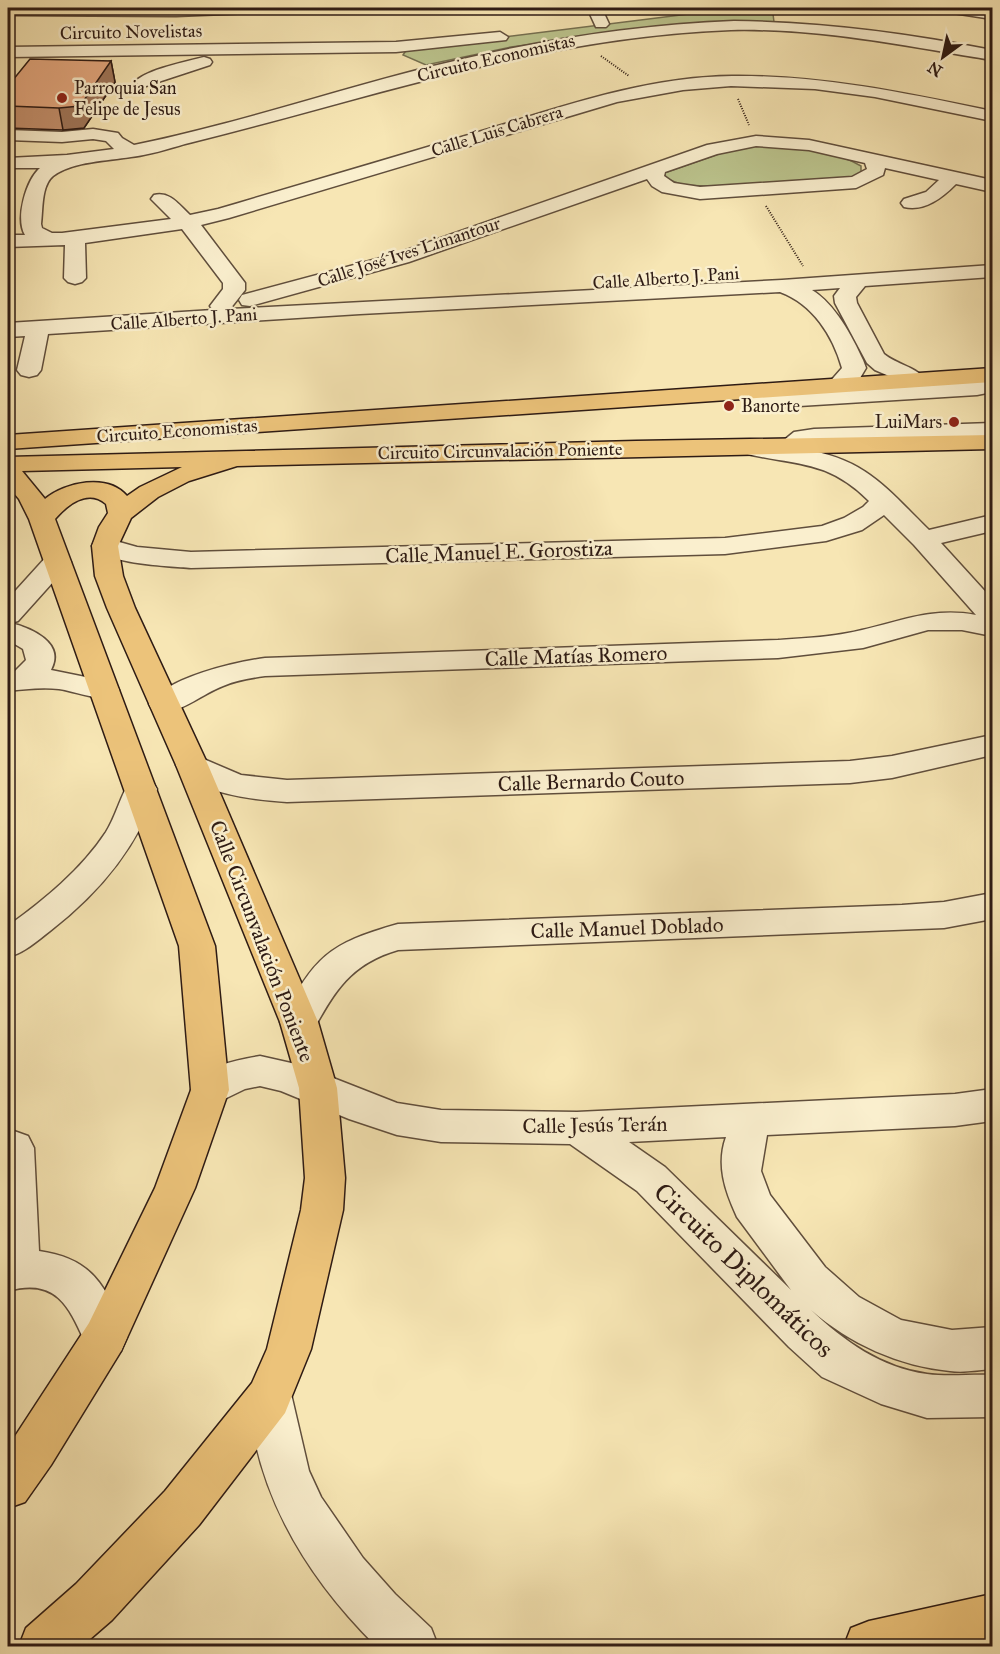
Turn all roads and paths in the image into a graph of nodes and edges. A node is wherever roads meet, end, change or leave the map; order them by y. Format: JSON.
{"nodes":[{"id":1,"x":251,"y":8,"type":"edge"},
{"id":2,"x":590,"y":8,"type":"edge"},
{"id":3,"x":953,"y":8,"type":"edge"},
{"id":4,"x":772,"y":9,"type":"dead end"},
{"id":5,"x":8,"y":10,"type":"edge"},
{"id":6,"x":686,"y":12,"type":"dead end"},
{"id":7,"x":805,"y":13,"type":"dead end"},
{"id":8,"x":993,"y":15,"type":"edge"},
{"id":9,"x":601,"y":24,"type":"junction"},
{"id":10,"x":778,"y":26,"type":"junction"},
{"id":11,"x":843,"y":31,"type":"junction"},
{"id":12,"x":482,"y":39,"type":"junction"},
{"id":13,"x":576,"y":40,"type":"junction"},
{"id":14,"x":396,"y":47,"type":"junction"},
{"id":15,"x":314,"y":49,"type":"junction"},
{"id":16,"x":249,"y":50,"type":"junction"},
{"id":17,"x":278,"y":50,"type":"junction"},
{"id":18,"x":8,"y":52,"type":"edge"},
{"id":19,"x":993,"y":55,"type":"edge"},
{"id":20,"x":199,"y":56,"type":"junction"},
{"id":21,"x":791,"y":64,"type":"dead end"},
{"id":22,"x":434,"y":71,"type":"junction"},
{"id":23,"x":730,"y":81,"type":"junction"},
{"id":24,"x":143,"y":82,"type":"dead end"},
{"id":25,"x":790,"y":82,"type":"junction"},
{"id":26,"x":370,"y":89,"type":"junction"},
{"id":27,"x":650,"y":90,"type":"junction"},
{"id":28,"x":993,"y":116,"type":"edge"},
{"id":29,"x":8,"y":135,"type":"edge"},
{"id":30,"x":756,"y":141,"type":"junction"},
{"id":31,"x":132,"y":152,"type":"junction"},
{"id":32,"x":871,"y":159,"type":"junction"},
{"id":33,"x":73,"y":161,"type":"junction"},
{"id":34,"x":657,"y":169,"type":"junction"},
{"id":35,"x":9,"y":170,"type":"edge"},
{"id":36,"x":952,"y":177,"type":"junction"},
{"id":37,"x":993,"y":186,"type":"edge"},
{"id":38,"x":756,"y":188,"type":"junction"},
{"id":39,"x":161,"y":199,"type":"dead end"},
{"id":40,"x":911,"y":202,"type":"dead end"},
{"id":41,"x":185,"y":223,"type":"junction"},
{"id":42,"x":75,"y":237,"type":"junction"},
{"id":43,"x":47,"y":239,"type":"junction"},
{"id":44,"x":8,"y":241,"type":"edge"},
{"id":45,"x":402,"y":258,"type":"junction"},
{"id":46,"x":993,"y":258,"type":"edge"},
{"id":47,"x":799,"y":260,"type":"dead end"},
{"id":48,"x":993,"y":271,"type":"edge"},
{"id":49,"x":75,"y":278,"type":"dead end"},
{"id":50,"x":858,"y":281,"type":"junction"},
{"id":51,"x":403,"y":282,"type":"junction"},
{"id":52,"x":782,"y":286,"type":"junction"},
{"id":53,"x":221,"y":306,"type":"junction"},
{"id":54,"x":360,"y":308,"type":"junction"},
{"id":55,"x":157,"y":320,"type":"junction"},
{"id":56,"x":39,"y":329,"type":"junction"},
{"id":57,"x":8,"y":330,"type":"edge"},
{"id":58,"x":29,"y":370,"type":"dead end"},
{"id":59,"x":993,"y":375,"type":"edge"},
{"id":60,"x":913,"y":379,"type":"junction"},
{"id":61,"x":993,"y":384,"type":"edge"},
{"id":62,"x":839,"y":385,"type":"junction"},
{"id":63,"x":746,"y":392,"type":"junction"},
{"id":64,"x":716,"y":394,"type":"junction"},
{"id":65,"x":613,"y":402,"type":"junction"},
{"id":66,"x":993,"y":430,"type":"edge"},
{"id":67,"x":8,"y":442,"type":"edge"},
{"id":68,"x":993,"y":442,"type":"edge"},
{"id":69,"x":789,"y":447,"type":"junction"},
{"id":70,"x":636,"y":448,"type":"junction"},
{"id":71,"x":752,"y":448,"type":"junction"},
{"id":72,"x":240,"y":457,"type":"junction"},
{"id":73,"x":8,"y":464,"type":"edge"},
{"id":74,"x":8,"y":471,"type":"edge"},
{"id":75,"x":884,"y":500,"type":"junction"},
{"id":76,"x":122,"y":513,"type":"junction"},
{"id":77,"x":42,"y":519,"type":"junction"},
{"id":78,"x":993,"y":523,"type":"edge"},
{"id":79,"x":923,"y":539,"type":"junction"},
{"id":80,"x":105,"y":546,"type":"junction"},
{"id":81,"x":57,"y":562,"type":"junction"},
{"id":82,"x":989,"y":611,"type":"edge"},
{"id":83,"x":8,"y":615,"type":"edge"},
{"id":84,"x":8,"y":632,"type":"edge"},
{"id":85,"x":17,"y":680,"type":"edge"},
{"id":86,"x":104,"y":690,"type":"junction"},
{"id":87,"x":164,"y":704,"type":"junction"},
{"id":88,"x":993,"y":745,"type":"edge"},
{"id":89,"x":192,"y":765,"type":"junction"},
{"id":90,"x":141,"y":789,"type":"junction"},
{"id":91,"x":993,"y":906,"type":"edge"},
{"id":92,"x":8,"y":944,"type":"edge"},
{"id":93,"x":299,"y":1022,"type":"junction"},
{"id":94,"x":318,"y":1088,"type":"junction"},
{"id":95,"x":210,"y":1090,"type":"junction"},
{"id":96,"x":993,"y":1105,"type":"edge"},
{"id":97,"x":752,"y":1120,"type":"junction"},
{"id":98,"x":577,"y":1128,"type":"junction"},
{"id":99,"x":14,"y":1148,"type":"dead end"},
{"id":100,"x":13,"y":1269,"type":"edge"},
{"id":101,"x":105,"y":1337,"type":"junction"},
{"id":102,"x":993,"y":1348,"type":"edge"},
{"id":103,"x":993,"y":1396,"type":"edge"},
{"id":104,"x":269,"y":1398,"type":"junction"},
{"id":105,"x":8,"y":1485,"type":"edge"},
{"id":106,"x":993,"y":1619,"type":"edge"},
{"id":107,"x":44,"y":1647,"type":"edge"},
{"id":108,"x":413,"y":1647,"type":"edge"},
{"id":109,"x":869,"y":1647,"type":"edge"}],
"edges":[{"from":1,"to":5,"type":"street"},
{"from":2,"to":9,"type":"street"},
{"from":3,"to":8,"type":"street"},
{"from":4,"to":10,"type":"street"},
{"from":6,"to":9,"type":"street","name":"Circuito Novelistas"},
{"from":7,"to":11,"type":"street"},
{"from":9,"to":12,"type":"street","name":"Circuito Novelistas"},
{"from":10,"to":11,"type":"street","name":"Circuito Economistas"},
{"from":10,"to":13,"type":"street","name":"Circuito Economistas"},
{"from":11,"to":19,"type":"street","name":"Circuito Economistas"},
{"from":12,"to":14,"type":"street","name":"Circuito Novelistas"},
{"from":12,"to":16,"type":"street"},
{"from":13,"to":22,"type":"street","name":"Circuito Economistas"},
{"from":13,"to":27,"type":"path"},
{"from":14,"to":15,"type":"street","name":"Circuito Novelistas"},
{"from":14,"to":22,"type":"street"},
{"from":15,"to":17,"type":"street","name":"Circuito Novelistas"},
{"from":15,"to":26,"type":"street"},
{"from":16,"to":17,"type":"street","name":"Circuito Novelistas"},
{"from":16,"to":20,"type":"street","name":"Circuito Novelistas"},
{"from":17,"to":20,"type":"street"},
{"from":18,"to":20,"type":"street","name":"Circuito Novelistas"},
{"from":20,"to":24,"type":"street"},
{"from":21,"to":25,"type":"street"},
{"from":22,"to":26,"type":"street","name":"Circuito Economistas"},
{"from":23,"to":25,"type":"street","name":"Calle Luis Cabrera"},
{"from":23,"to":27,"type":"street","name":"Calle Luis Cabrera"},
{"from":23,"to":30,"type":"path"},
{"from":25,"to":28,"type":"street","name":"Calle Luis Cabrera"},
{"from":26,"to":31,"type":"street","name":"Circuito Economistas"},
{"from":27,"to":41,"type":"street","name":"Calle Luis Cabrera"},
{"from":29,"to":31,"type":"street"},
{"from":30,"to":32,"type":"street","name":"Calle José Ives Limantour"},
{"from":30,"to":34,"type":"street","name":"Calle José Ives Limantour"},
{"from":31,"to":33,"type":"street","name":"Circuito Economistas"},
{"from":32,"to":36,"type":"street","name":"Calle José Ives Limantour"},
{"from":32,"to":38,"type":"street"},
{"from":33,"to":35,"type":"street","name":"Circuito Economistas"},
{"from":33,"to":43,"type":"street"},
{"from":34,"to":38,"type":"street"},
{"from":34,"to":45,"type":"street","name":"Calle José Ives Limantour"},
{"from":36,"to":37,"type":"street","name":"Calle José Ives Limantour"},
{"from":36,"to":40,"type":"street"},
{"from":38,"to":47,"type":"path"},
{"from":39,"to":41,"type":"street"},
{"from":41,"to":42,"type":"street","name":"Calle Luis Cabrera"},
{"from":41,"to":53,"type":"street"},
{"from":42,"to":43,"type":"street","name":"Calle Luis Cabrera"},
{"from":42,"to":49,"type":"street"},
{"from":43,"to":44,"type":"street","name":"Calle Luis Cabrera"},
{"from":45,"to":51,"type":"street"},
{"from":45,"to":53,"type":"street","name":"Calle José Ives Limantour"},
{"from":46,"to":51,"type":"street","name":"Calle Alberto J. Pani"},
{"from":48,"to":50,"type":"street","name":"Calle Alberto J. Pani"},
{"from":50,"to":52,"type":"street","name":"Calle Alberto J. Pani"},
{"from":50,"to":60,"type":"street"},
{"from":51,"to":54,"type":"street","name":"Calle Alberto J. Pani"},
{"from":52,"to":54,"type":"street","name":"Calle Alberto J. Pani"},
{"from":52,"to":62,"type":"street"},
{"from":53,"to":55,"type":"street","name":"Calle José Ives Limantour"},
{"from":54,"to":55,"type":"street","name":"Calle Alberto J. Pani"},
{"from":55,"to":56,"type":"street","name":"Calle Alberto J. Pani"},
{"from":56,"to":57,"type":"street","name":"Calle Alberto J. Pani"},
{"from":56,"to":58,"type":"street"},
{"from":59,"to":60,"type":"main road","name":"Circuito Economistas"},
{"from":60,"to":62,"type":"main road","name":"Circuito Economistas"},
{"from":61,"to":63,"type":"street"},
{"from":62,"to":63,"type":"main road","name":"Circuito Economistas"},
{"from":63,"to":64,"type":"main road","name":"Circuito Economistas"},
{"from":64,"to":65,"type":"main road","name":"Circuito Economistas"},
{"from":64,"to":71,"type":"main road"},
{"from":65,"to":67,"type":"main road","name":"Circuito Economistas"},
{"from":65,"to":70,"type":"main road"},
{"from":66,"to":69,"type":"street"},
{"from":68,"to":69,"type":"main road","name":"Circuito Circunvalación Poniente"},
{"from":69,"to":71,"type":"main road","name":"Circuito Circunvalación Poniente"},
{"from":70,"to":71,"type":"main road","name":"Circuito Circunvalación Poniente"},
{"from":70,"to":72,"type":"main road","name":"Circuito Circunvalación Poniente"},
{"from":71,"to":75,"type":"street"},
{"from":72,"to":73,"type":"main road","name":"Circuito Circunvalación Poniente"},
{"from":72,"to":76,"type":"main road"},
{"from":74,"to":77,"type":"main road"},
{"from":75,"to":79,"type":"street"},
{"from":75,"to":80,"type":"street","name":"Calle Manuel E. Gorostiza"},
{"from":76,"to":77,"type":"main road"},
{"from":76,"to":80,"type":"main road"},
{"from":77,"to":81,"type":"main road"},
{"from":78,"to":79,"type":"street"},
{"from":79,"to":82,"type":"street"},
{"from":80,"to":87,"type":"main road","name":"Calle Circunvalación Poniente"},
{"from":81,"to":83,"type":"street"},
{"from":81,"to":86,"type":"main road"},
{"from":82,"to":87,"type":"street","name":"Calle Matías Romero"},
{"from":84,"to":85,"type":"street"},
{"from":85,"to":86,"type":"street"},
{"from":86,"to":90,"type":"main road"},
{"from":87,"to":89,"type":"main road","name":"Calle Circunvalación Poniente"},
{"from":88,"to":89,"type":"street","name":"Calle Bernardo Couto"},
{"from":89,"to":93,"type":"main road","name":"Calle Circunvalación Poniente"},
{"from":90,"to":92,"type":"street"},
{"from":90,"to":95,"type":"main road"},
{"from":91,"to":93,"type":"street","name":"Calle Manuel Doblado"},
{"from":93,"to":94,"type":"main road","name":"Calle Circunvalación Poniente"},
{"from":94,"to":95,"type":"street","name":"Calle Jesús Terán"},
{"from":94,"to":98,"type":"street","name":"Calle Jesús Terán"},
{"from":94,"to":104,"type":"main road","name":"Calle Circunvalación Poniente"},
{"from":95,"to":101,"type":"main road"},
{"from":96,"to":97,"type":"street","name":"Calle Jesús Terán"},
{"from":97,"to":98,"type":"street","name":"Calle Jesús Terán"},
{"from":97,"to":102,"type":"street"},
{"from":98,"to":103,"type":"street","name":"Circuito Diplomáticos"},
{"from":99,"to":100,"type":"street"},
{"from":100,"to":101,"type":"street"},
{"from":101,"to":105,"type":"main road"},
{"from":104,"to":107,"type":"main road","name":"Calle Circunvalación Poniente"},
{"from":104,"to":108,"type":"street"},
{"from":106,"to":109,"type":"main road"}]}
